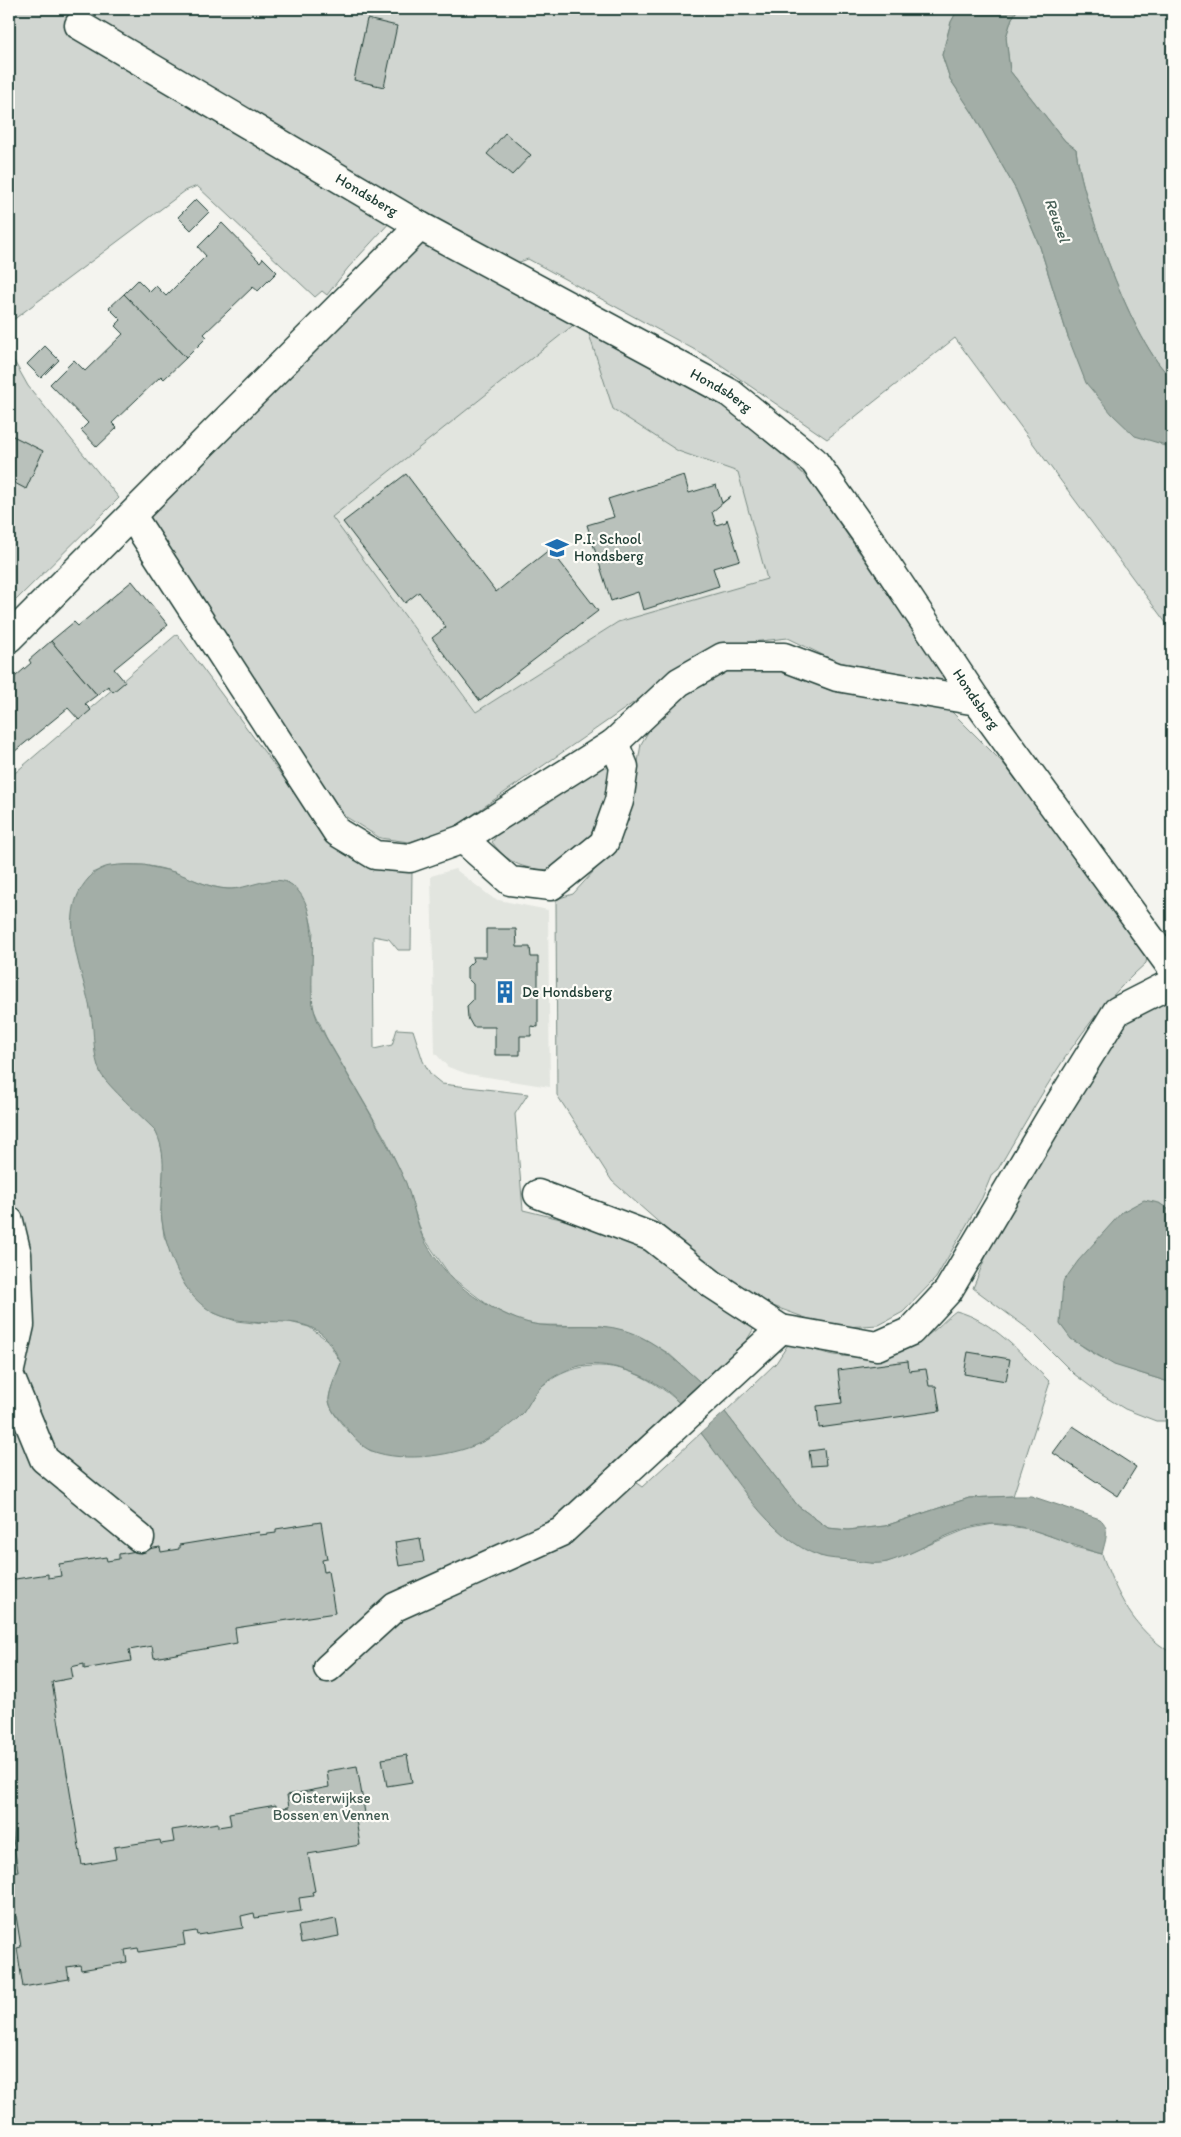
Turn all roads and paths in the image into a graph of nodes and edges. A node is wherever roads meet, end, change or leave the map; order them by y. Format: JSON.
{"nodes":[{"id":1,"x":79,"y":25,"type":"dead end"},
{"id":2,"x":420,"y":226,"type":"junction"},
{"id":3,"x":132,"y":516,"type":"junction"},
{"id":4,"x":9,"y":638,"type":"edge"},
{"id":5,"x":977,"y":701,"type":"junction"},
{"id":6,"x":614,"y":743,"type":"junction"},
{"id":7,"x":463,"y":839,"type":"junction"},
{"id":8,"x":1172,"y":968,"type":"edge"},
{"id":9,"x":1172,"y":983,"type":"edge"},
{"id":10,"x":538,"y":1194,"type":"dead end"},
{"id":11,"x":9,"y":1221,"type":"edge"},
{"id":12,"x":781,"y":1329,"type":"junction"},
{"id":13,"x":140,"y":1538,"type":"dead end"},
{"id":14,"x":328,"y":1668,"type":"dead end"}],
"edges":[{"from":1,"to":2,"type":"street","name":"Hondsberg"},
{"from":2,"to":3,"type":"street"},
{"from":2,"to":5,"type":"street","name":"Hondsberg"},
{"from":3,"to":4,"type":"street"},
{"from":3,"to":7,"type":"street"},
{"from":5,"to":6,"type":"street"},
{"from":5,"to":8,"type":"street","name":"Hondsberg"},
{"from":6,"to":7,"type":"street"},
{"from":6,"to":7,"type":"street"},
{"from":9,"to":12,"type":"street"},
{"from":10,"to":12,"type":"street"},
{"from":11,"to":13,"type":"street"},
{"from":12,"to":14,"type":"street"}]}
